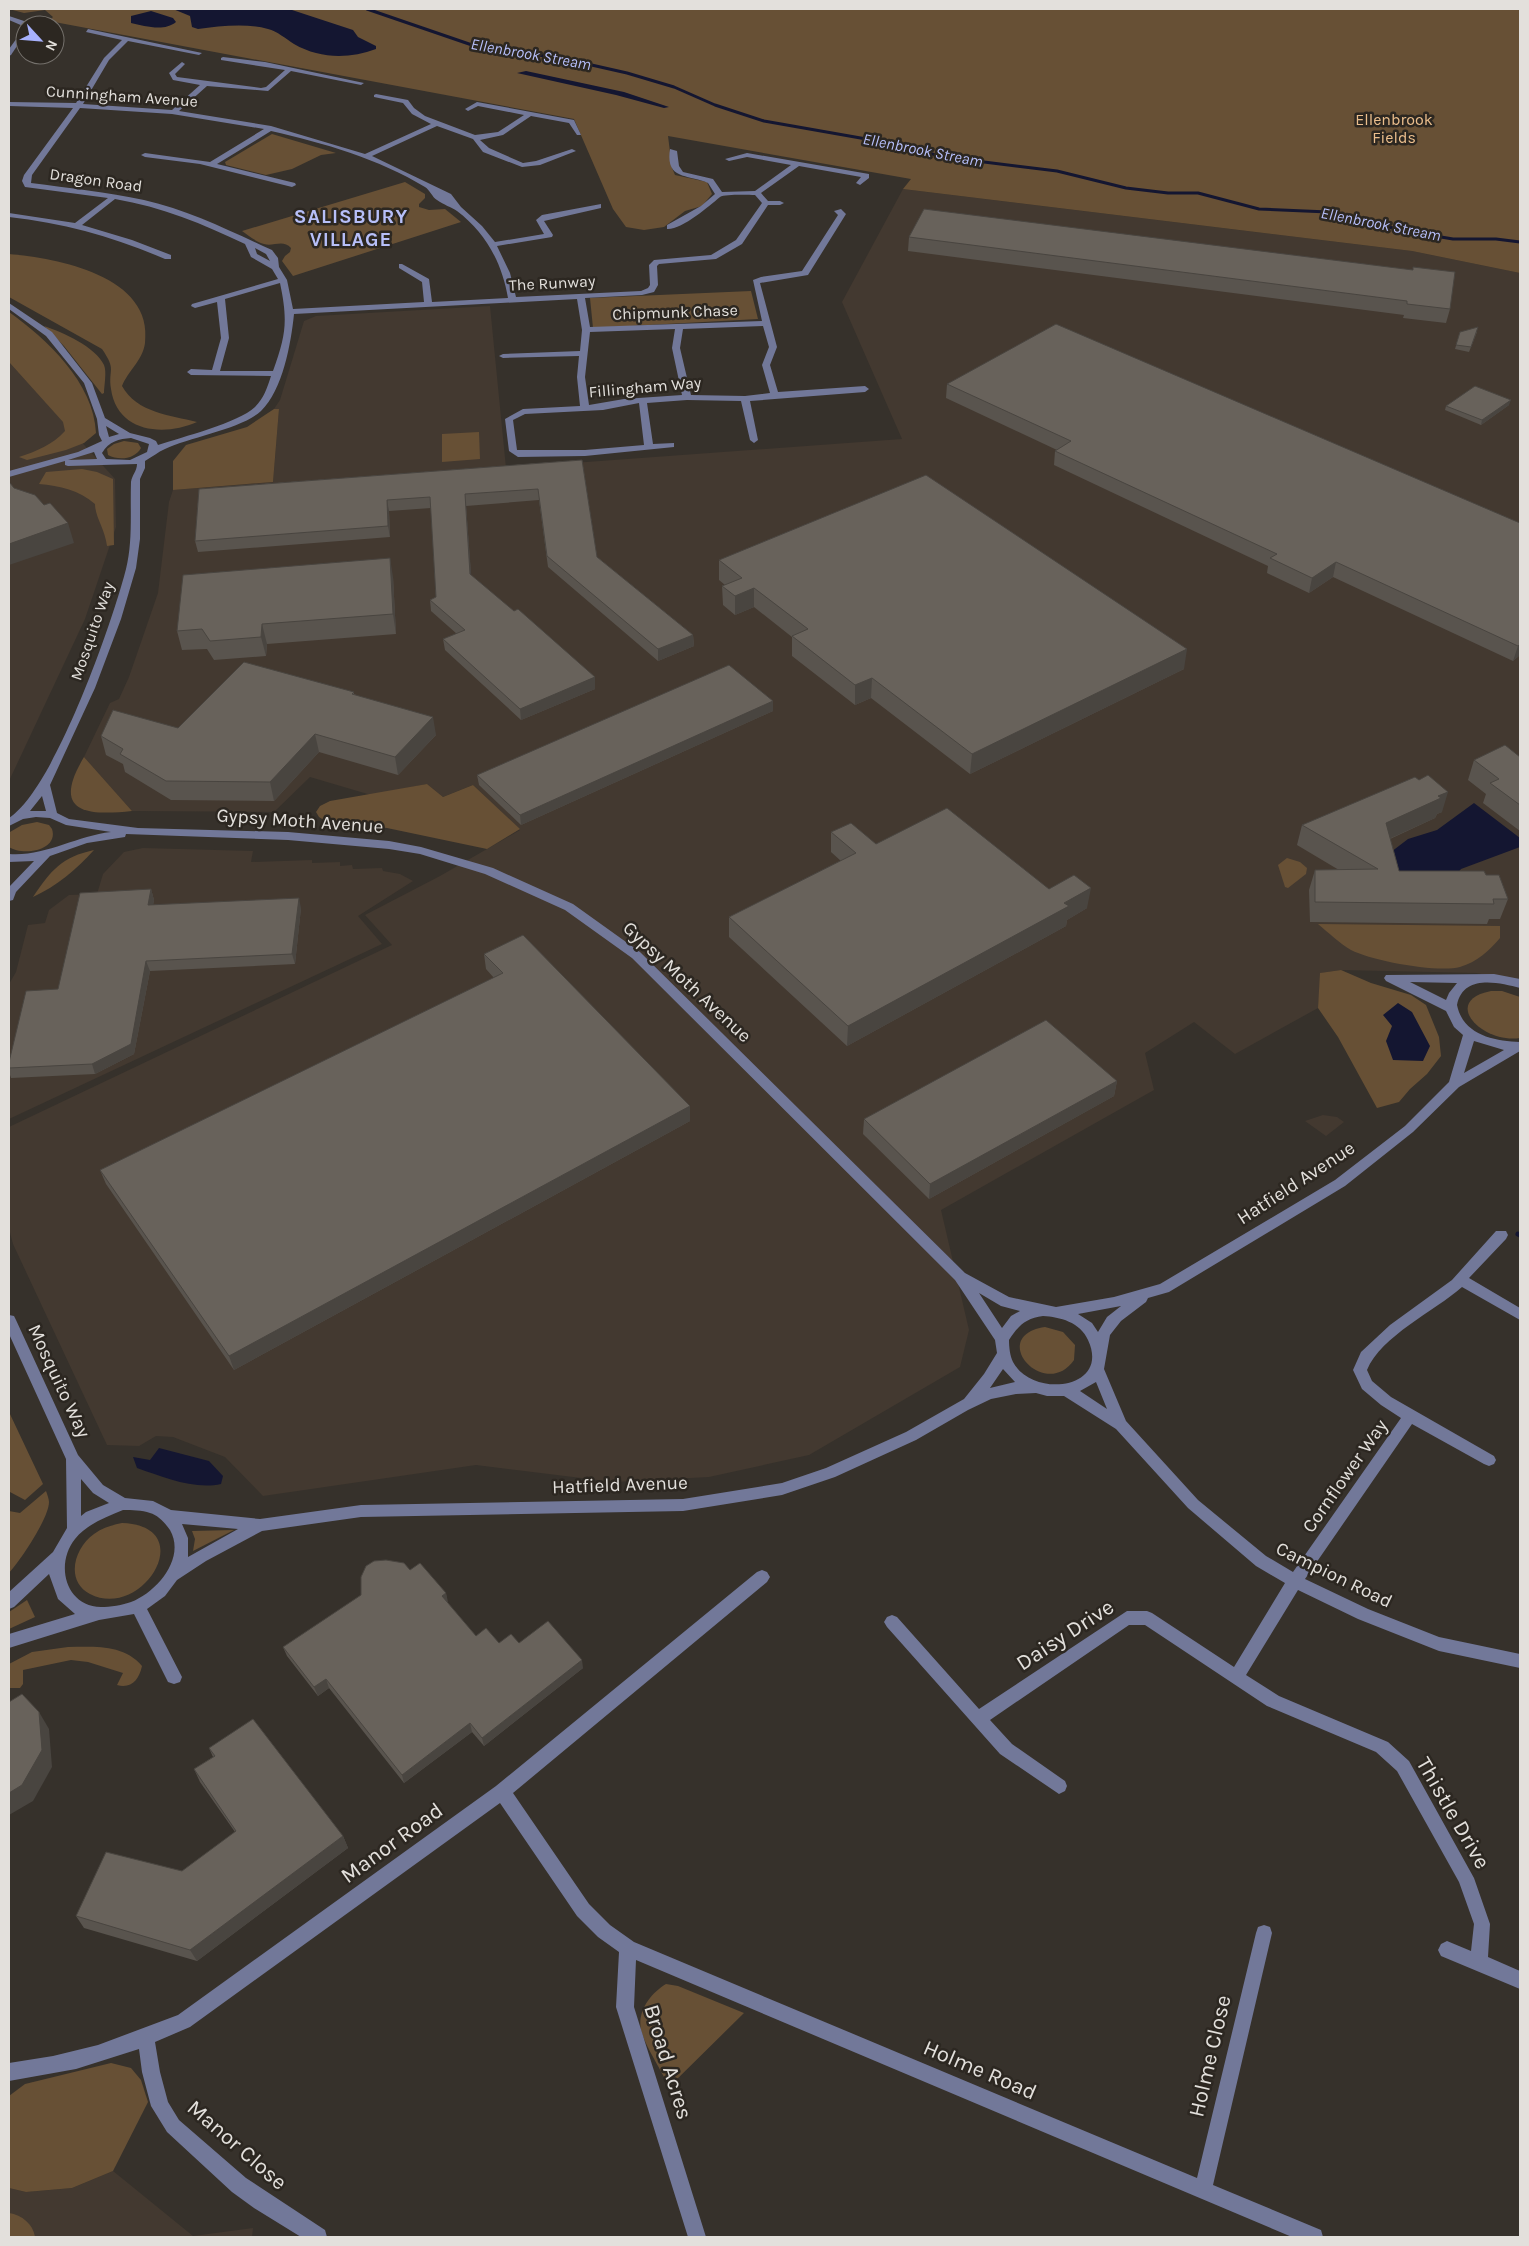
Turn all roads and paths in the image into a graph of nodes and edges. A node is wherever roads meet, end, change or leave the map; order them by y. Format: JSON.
{"nodes":[{"id":1,"x":88,"y":31,"type":"dead end"},
{"id":2,"x":126,"y":40,"type":"junction"},
{"id":3,"x":199,"y":53,"type":"dead end"},
{"id":4,"x":223,"y":59,"type":"dead end"},
{"id":5,"x":182,"y":64,"type":"dead end"},
{"id":6,"x":290,"y":69,"type":"junction"},
{"id":7,"x":361,"y":82,"type":"dead end"},
{"id":8,"x":205,"y":84,"type":"junction"},
{"id":9,"x":376,"y":96,"type":"dead end"},
{"id":10,"x":9,"y":104,"type":"edge"},
{"id":11,"x":79,"y":104,"type":"junction"},
{"id":12,"x":468,"y":109,"type":"dead end"},
{"id":13,"x":175,"y":111,"type":"junction"},
{"id":14,"x":529,"y":114,"type":"junction"},
{"id":15,"x":437,"y":124,"type":"junction"},
{"id":16,"x":270,"y":128,"type":"junction"},
{"id":17,"x":578,"y":134,"type":"dead end"},
{"id":18,"x":476,"y":138,"type":"junction"},
{"id":19,"x":572,"y":151,"type":"dead end"},
{"id":20,"x":673,"y":151,"type":"dead end"},
{"id":21,"x":145,"y":155,"type":"dead end"},
{"id":22,"x":366,"y":156,"type":"junction"},
{"id":23,"x":729,"y":159,"type":"dead end"},
{"id":24,"x":797,"y":164,"type":"junction"},
{"id":25,"x":211,"y":165,"type":"junction"},
{"id":26,"x":860,"y":183,"type":"dead end"},
{"id":27,"x":292,"y":185,"type":"dead end"},
{"id":28,"x":720,"y":194,"type":"junction"},
{"id":29,"x":757,"y":194,"type":"junction"},
{"id":30,"x":115,"y":196,"type":"junction"},
{"id":31,"x":766,"y":203,"type":"junction"},
{"id":32,"x":780,"y":203,"type":"dead end"},
{"id":33,"x":598,"y":206,"type":"dead end"},
{"id":34,"x":838,"y":211,"type":"dead end"},
{"id":35,"x":9,"y":215,"type":"edge"},
{"id":36,"x":75,"y":226,"type":"junction"},
{"id":37,"x":670,"y":227,"type":"dead end"},
{"id":38,"x":494,"y":244,"type":"junction"},
{"id":39,"x":168,"y":256,"type":"dead end"},
{"id":40,"x":402,"y":266,"type":"dead end"},
{"id":41,"x":283,"y":280,"type":"junction"},
{"id":42,"x":581,"y":297,"type":"junction"},
{"id":43,"x":221,"y":298,"type":"junction"},
{"id":44,"x":512,"y":300,"type":"junction"},
{"id":45,"x":428,"y":304,"type":"junction"},
{"id":46,"x":9,"y":305,"type":"edge"},
{"id":47,"x":195,"y":306,"type":"dead end"},
{"id":48,"x":290,"y":312,"type":"junction"},
{"id":49,"x":766,"y":323,"type":"junction"},
{"id":50,"x":679,"y":327,"type":"junction"},
{"id":51,"x":586,"y":330,"type":"junction"},
{"id":52,"x":584,"y":353,"type":"junction"},
{"id":53,"x":503,"y":356,"type":"dead end"},
{"id":54,"x":191,"y":372,"type":"dead end"},
{"id":55,"x":215,"y":373,"type":"junction"},
{"id":56,"x":276,"y":374,"type":"junction"},
{"id":57,"x":865,"y":389,"type":"dead end"},
{"id":58,"x":774,"y":395,"type":"junction"},
{"id":59,"x":687,"y":397,"type":"junction"},
{"id":60,"x":746,"y":399,"type":"junction"},
{"id":61,"x":643,"y":401,"type":"junction"},
{"id":62,"x":585,"y":408,"type":"junction"},
{"id":63,"x":101,"y":419,"type":"junction"},
{"id":64,"x":128,"y":436,"type":"junction"},
{"id":65,"x":139,"y":436,"type":"junction"},
{"id":66,"x":187,"y":437,"type":"junction"},
{"id":67,"x":754,"y":440,"type":"dead end"},
{"id":68,"x":105,"y":443,"type":"junction"},
{"id":69,"x":671,"y":446,"type":"dead end"},
{"id":70,"x":649,"y":447,"type":"junction"},
{"id":71,"x":145,"y":457,"type":"junction"},
{"id":72,"x":104,"y":461,"type":"junction"},
{"id":73,"x":53,"y":463,"type":"junction"},
{"id":74,"x":114,"y":464,"type":"junction"},
{"id":75,"x":9,"y":474,"type":"edge"},
{"id":76,"x":130,"y":476,"type":"junction"},
{"id":77,"x":45,"y":785,"type":"junction"},
{"id":78,"x":52,"y":815,"type":"junction"},
{"id":79,"x":20,"y":816,"type":"junction"},
{"id":80,"x":9,"y":822,"type":"edge"},
{"id":81,"x":66,"y":822,"type":"junction"},
{"id":82,"x":138,"y":832,"type":"junction"},
{"id":83,"x":60,"y":847,"type":"junction"},
{"id":84,"x":45,"y":856,"type":"junction"},
{"id":85,"x":9,"y":858,"type":"edge"},
{"id":86,"x":9,"y":876,"type":"edge"},
{"id":87,"x":10,"y":894,"type":"edge"},
{"id":88,"x":1474,"y":979,"type":"junction"},
{"id":89,"x":1520,"y":984,"type":"edge"},
{"id":90,"x":1451,"y":1008,"type":"junction"},
{"id":91,"x":1470,"y":1033,"type":"junction"},
{"id":92,"x":1520,"y":1046,"type":"edge"},
{"id":93,"x":1455,"y":1084,"type":"junction"},
{"id":94,"x":1501,"y":1235,"type":"dead end"},
{"id":95,"x":960,"y":1276,"type":"junction"},
{"id":96,"x":1460,"y":1279,"type":"junction"},
{"id":97,"x":1145,"y":1295,"type":"junction"},
{"id":98,"x":1050,"y":1312,"type":"junction"},
{"id":99,"x":1520,"y":1315,"type":"edge"},
{"id":100,"x":9,"y":1320,"type":"edge"},
{"id":101,"x":1002,"y":1339,"type":"junction"},
{"id":102,"x":1002,"y":1354,"type":"junction"},
{"id":103,"x":1100,"y":1355,"type":"junction"},
{"id":104,"x":1097,"y":1369,"type":"junction"},
{"id":105,"x":1035,"y":1388,"type":"junction"},
{"id":106,"x":1066,"y":1390,"type":"junction"},
{"id":107,"x":963,"y":1406,"type":"junction"},
{"id":108,"x":1410,"y":1416,"type":"junction"},
{"id":109,"x":1121,"y":1425,"type":"junction"},
{"id":110,"x":73,"y":1459,"type":"junction"},
{"id":111,"x":1489,"y":1460,"type":"dead end"},
{"id":112,"x":123,"y":1504,"type":"junction"},
{"id":113,"x":168,"y":1516,"type":"junction"},
{"id":114,"x":260,"y":1525,"type":"junction"},
{"id":115,"x":74,"y":1529,"type":"junction"},
{"id":116,"x":57,"y":1557,"type":"junction"},
{"id":117,"x":173,"y":1576,"type":"junction"},
{"id":118,"x":762,"y":1577,"type":"dead end"},
{"id":119,"x":1294,"y":1582,"type":"junction"},
{"id":120,"x":9,"y":1602,"type":"edge"},
{"id":121,"x":138,"y":1606,"type":"junction"},
{"id":122,"x":99,"y":1613,"type":"junction"},
{"id":123,"x":892,"y":1622,"type":"dead end"},
{"id":124,"x":9,"y":1641,"type":"edge"},
{"id":125,"x":1520,"y":1661,"type":"edge"},
{"id":126,"x":174,"y":1677,"type":"dead end"},
{"id":127,"x":1236,"y":1677,"type":"junction"},
{"id":128,"x":978,"y":1719,"type":"junction"},
{"id":129,"x":1059,"y":1786,"type":"dead end"},
{"id":130,"x":502,"y":1792,"type":"junction"},
{"id":131,"x":1264,"y":1932,"type":"dead end"},
{"id":132,"x":628,"y":1948,"type":"junction"},
{"id":133,"x":1447,"y":1950,"type":"dead end"},
{"id":134,"x":1479,"y":1962,"type":"junction"},
{"id":135,"x":1520,"y":1980,"type":"edge"},
{"id":136,"x":146,"y":2038,"type":"junction"},
{"id":137,"x":9,"y":2072,"type":"edge"},
{"id":138,"x":1203,"y":2190,"type":"junction"},
{"id":139,"x":318,"y":2237,"type":"edge"},
{"id":140,"x":697,"y":2237,"type":"edge"},
{"id":141,"x":1314,"y":2237,"type":"edge"}],
"edges":[{"from":1,"to":2,"type":"street"},
{"from":2,"to":3,"type":"street"},
{"from":2,"to":11,"type":"street"},
{"from":4,"to":6,"type":"street"},
{"from":5,"to":8,"type":"street"},
{"from":6,"to":7,"type":"street"},
{"from":6,"to":8,"type":"street"},
{"from":8,"to":13,"type":"street"},
{"from":9,"to":15,"type":"street"},
{"from":10,"to":11,"type":"street","name":"Cunningham Avenue"},
{"from":11,"to":13,"type":"street","name":"Cunningham Avenue"},
{"from":11,"to":30,"type":"street","name":"Dragon Road"},
{"from":12,"to":14,"type":"street"},
{"from":13,"to":16,"type":"street","name":"Cunningham Avenue"},
{"from":14,"to":17,"type":"street"},
{"from":14,"to":18,"type":"street"},
{"from":15,"to":18,"type":"street"},
{"from":15,"to":22,"type":"street"},
{"from":16,"to":22,"type":"street","name":"Cunningham Avenue"},
{"from":16,"to":25,"type":"street"},
{"from":18,"to":19,"type":"street"},
{"from":20,"to":28,"type":"street"},
{"from":21,"to":25,"type":"street"},
{"from":22,"to":38,"type":"street","name":"Cunningham Avenue"},
{"from":23,"to":24,"type":"street"},
{"from":24,"to":26,"type":"street"},
{"from":24,"to":29,"type":"street"},
{"from":25,"to":27,"type":"street"},
{"from":28,"to":29,"type":"street"},
{"from":28,"to":37,"type":"street"},
{"from":29,"to":31,"type":"street"},
{"from":30,"to":36,"type":"street"},
{"from":30,"to":41,"type":"street","name":"Dragon Road"},
{"from":31,"to":32,"type":"street"},
{"from":31,"to":42,"type":"street","name":"The Runway"},
{"from":33,"to":38,"type":"street"},
{"from":34,"to":49,"type":"street"},
{"from":35,"to":36,"type":"street"},
{"from":36,"to":39,"type":"street"},
{"from":38,"to":44,"type":"street","name":"Cunningham Avenue"},
{"from":40,"to":45,"type":"street"},
{"from":41,"to":43,"type":"street"},
{"from":41,"to":48,"type":"street","name":"Dragon Road"},
{"from":42,"to":44,"type":"street","name":"The Runway"},
{"from":42,"to":51,"type":"street"},
{"from":43,"to":47,"type":"street"},
{"from":43,"to":55,"type":"street"},
{"from":44,"to":45,"type":"street","name":"The Runway"},
{"from":45,"to":48,"type":"street","name":"The Runway"},
{"from":46,"to":63,"type":"street"},
{"from":48,"to":56,"type":"street","name":"Dragon Road"},
{"from":49,"to":50,"type":"street","name":"Chipmunk Chase"},
{"from":49,"to":58,"type":"street"},
{"from":50,"to":51,"type":"street","name":"Chipmunk Chase"},
{"from":50,"to":59,"type":"street"},
{"from":51,"to":52,"type":"street"},
{"from":52,"to":53,"type":"street"},
{"from":52,"to":62,"type":"street"},
{"from":54,"to":55,"type":"street"},
{"from":55,"to":56,"type":"street"},
{"from":56,"to":66,"type":"street","name":"Dragon Road"},
{"from":57,"to":58,"type":"street","name":"Fillingham Way"},
{"from":58,"to":60,"type":"street","name":"Fillingham Way"},
{"from":59,"to":60,"type":"street","name":"Fillingham Way"},
{"from":59,"to":61,"type":"street","name":"Fillingham Way"},
{"from":60,"to":67,"type":"street"},
{"from":61,"to":62,"type":"street","name":"Fillingham Way"},
{"from":61,"to":70,"type":"street"},
{"from":62,"to":70,"type":"street","name":"Fillingham Way"},
{"from":63,"to":64,"type":"street"},
{"from":63,"to":68,"type":"street"},
{"from":64,"to":65,"type":"street","name":"Dragon Road"},
{"from":64,"to":68,"type":"street","name":"Dragon Road"},
{"from":65,"to":66,"type":"street","name":"Dragon Road"},
{"from":65,"to":71,"type":"street"},
{"from":66,"to":71,"type":"street","name":"Dragon Road"},
{"from":68,"to":72,"type":"street"},
{"from":68,"to":73,"type":"street","name":"Dragon Road"},
{"from":69,"to":70,"type":"street"},
{"from":71,"to":74,"type":"street"},
{"from":71,"to":76,"type":"street","name":"Mosquito Way"},
{"from":72,"to":73,"type":"street"},
{"from":72,"to":74,"type":"street"},
{"from":73,"to":75,"type":"street"},
{"from":74,"to":76,"type":"street"},
{"from":76,"to":77,"type":"street","name":"Mosquito Way"},
{"from":77,"to":78,"type":"street"},
{"from":77,"to":79,"type":"street","name":"Mosquito Way"},
{"from":78,"to":79,"type":"street"},
{"from":78,"to":81,"type":"street","name":"Gypsy Moth Avenue"},
{"from":79,"to":80,"type":"street"},
{"from":81,"to":82,"type":"street","name":"Gypsy Moth Avenue"},
{"from":81,"to":83,"type":"street"},
{"from":82,"to":83,"type":"street","name":"Gypsy Moth Avenue"},
{"from":82,"to":95,"type":"street","name":"Gypsy Moth Avenue"},
{"from":83,"to":84,"type":"street","name":"Gypsy Moth Avenue"},
{"from":84,"to":85,"type":"street"},
{"from":84,"to":87,"type":"street"},
{"from":86,"to":87,"type":"street"},
{"from":88,"to":89,"type":"street"},
{"from":88,"to":90,"type":"street"},
{"from":88,"to":90,"type":"street"},
{"from":90,"to":91,"type":"street"},
{"from":91,"to":92,"type":"street"},
{"from":91,"to":93,"type":"street","name":"Hatfield Avenue"},
{"from":92,"to":93,"type":"street","name":"Hatfield Avenue"},
{"from":93,"to":97,"type":"street","name":"Hatfield Avenue"},
{"from":94,"to":96,"type":"street","name":"Cornflower Way"},
{"from":95,"to":98,"type":"street","name":"Gypsy Moth Avenue"},
{"from":95,"to":101,"type":"street","name":"Gypsy Moth Avenue"},
{"from":96,"to":99,"type":"street"},
{"from":96,"to":108,"type":"street","name":"Cornflower Way"},
{"from":97,"to":98,"type":"street","name":"Hatfield Avenue"},
{"from":97,"to":103,"type":"street","name":"Hatfield Avenue"},
{"from":98,"to":101,"type":"street"},
{"from":98,"to":103,"type":"street"},
{"from":100,"to":110,"type":"street","name":"Mosquito Way"},
{"from":101,"to":102,"type":"street"},
{"from":102,"to":105,"type":"street"},
{"from":102,"to":107,"type":"street","name":"Hatfield Avenue"},
{"from":103,"to":104,"type":"street"},
{"from":104,"to":106,"type":"street"},
{"from":104,"to":109,"type":"street"},
{"from":105,"to":106,"type":"street"},
{"from":105,"to":107,"type":"street","name":"Hatfield Avenue"},
{"from":106,"to":109,"type":"street"},
{"from":107,"to":114,"type":"street","name":"Hatfield Avenue"},
{"from":108,"to":111,"type":"street","name":"Cornflower Way"},
{"from":108,"to":119,"type":"street","name":"Cornflower Way"},
{"from":109,"to":119,"type":"street","name":"Campion Road"},
{"from":110,"to":112,"type":"street","name":"Mosquito Way"},
{"from":110,"to":115,"type":"street","name":"Mosquito Way"},
{"from":112,"to":113,"type":"street"},
{"from":112,"to":115,"type":"street"},
{"from":113,"to":114,"type":"street","name":"Hatfield Avenue"},
{"from":113,"to":117,"type":"street"},
{"from":114,"to":117,"type":"street","name":"Hatfield Avenue"},
{"from":115,"to":116,"type":"street"},
{"from":116,"to":120,"type":"street"},
{"from":116,"to":122,"type":"street"},
{"from":117,"to":121,"type":"street"},
{"from":118,"to":130,"type":"street","name":"Manor Road"},
{"from":119,"to":125,"type":"street","name":"Campion Road"},
{"from":119,"to":127,"type":"street"},
{"from":121,"to":122,"type":"street"},
{"from":121,"to":126,"type":"street"},
{"from":122,"to":124,"type":"street"},
{"from":123,"to":128,"type":"street"},
{"from":127,"to":128,"type":"street","name":"Daisy Drive"},
{"from":127,"to":134,"type":"street","name":"Thistle Drive"},
{"from":128,"to":129,"type":"street"},
{"from":130,"to":132,"type":"street"},
{"from":130,"to":136,"type":"street","name":"Manor Road"},
{"from":131,"to":138,"type":"street","name":"Holme Close"},
{"from":132,"to":138,"type":"street","name":"Holme Road"},
{"from":132,"to":140,"type":"street","name":"Broad Acres"},
{"from":133,"to":134,"type":"street"},
{"from":134,"to":135,"type":"street"},
{"from":136,"to":137,"type":"street","name":"Manor Road"},
{"from":136,"to":139,"type":"street","name":"Manor Close"},
{"from":138,"to":141,"type":"street","name":"Holme Road"}]}
